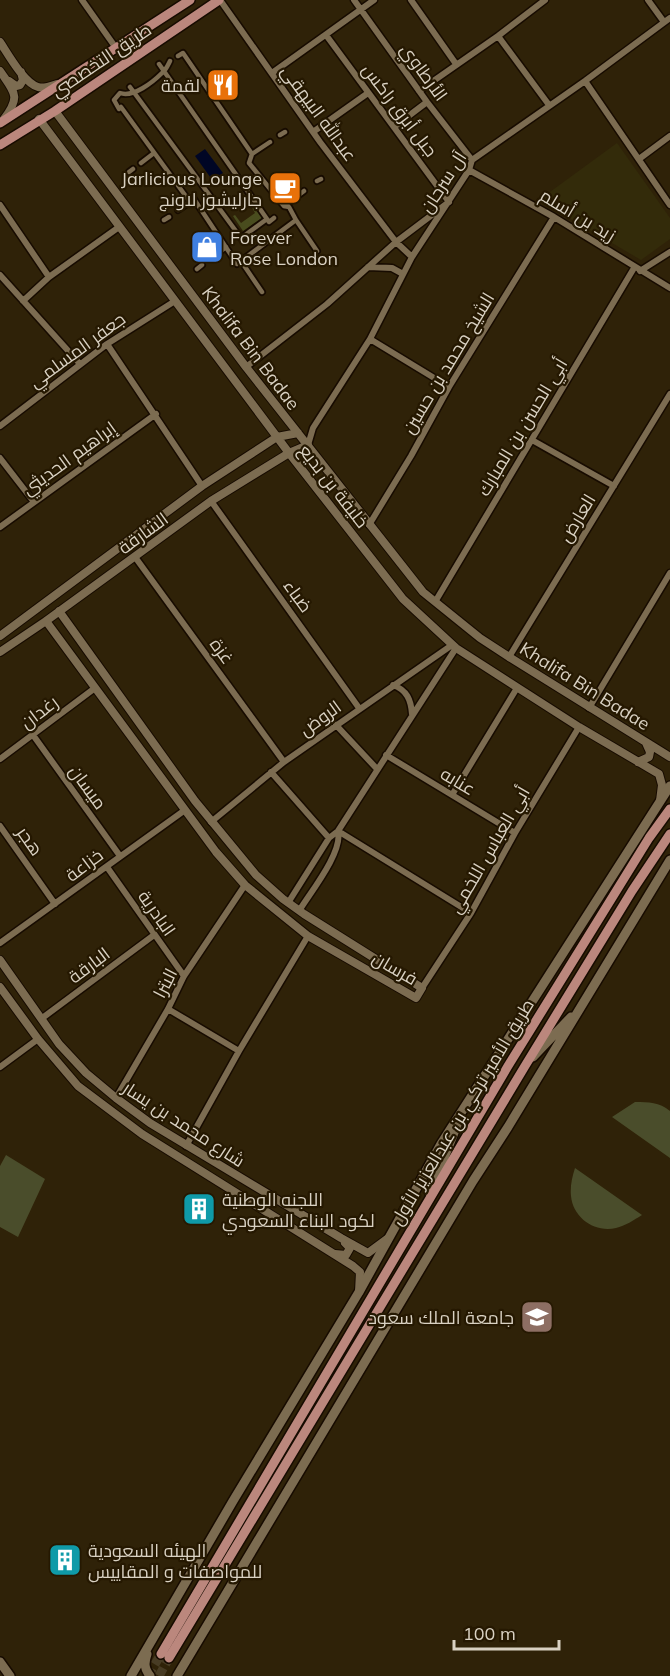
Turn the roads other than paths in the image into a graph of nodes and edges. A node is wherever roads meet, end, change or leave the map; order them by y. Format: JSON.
{"nodes":[{"id":1,"x":82,"y":0,"type":"edge"},
{"id":2,"x":180,"y":0,"type":"edge"},
{"id":3,"x":190,"y":0,"type":"edge"},
{"id":4,"x":219,"y":0,"type":"edge"},
{"id":5,"x":354,"y":0,"type":"edge"},
{"id":6,"x":374,"y":0,"type":"edge"},
{"id":7,"x":411,"y":0,"type":"edge"},
{"id":8,"x":545,"y":0,"type":"edge"},
{"id":9,"x":648,"y":0,"type":"edge"},
{"id":10,"x":361,"y":10,"type":"junction"},
{"id":11,"x":168,"y":15,"type":"junction"},
{"id":12,"x":667,"y":20,"type":"edge"},
{"id":13,"x":326,"y":35,"type":"junction"},
{"id":14,"x":498,"y":36,"type":"junction"},
{"id":15,"x":0,"y":42,"type":"edge"},
{"id":16,"x":125,"y":42,"type":"junction"},
{"id":17,"x":116,"y":48,"type":"junction"},
{"id":18,"x":178,"y":56,"type":"dead end"},
{"id":19,"x":134,"y":57,"type":"junction"},
{"id":20,"x":170,"y":61,"type":"dead end"},
{"id":21,"x":14,"y":63,"type":"junction"},
{"id":22,"x":159,"y":64,"type":"dead end"},
{"id":23,"x":456,"y":64,"type":"junction"},
{"id":24,"x":1,"y":72,"type":"edge"},
{"id":25,"x":164,"y":72,"type":"junction"},
{"id":26,"x":272,"y":73,"type":"junction"},
{"id":27,"x":69,"y":79,"type":"junction"},
{"id":28,"x":585,"y":81,"type":"junction"},
{"id":29,"x":130,"y":87,"type":"dead end"},
{"id":30,"x":419,"y":91,"type":"junction"},
{"id":31,"x":134,"y":92,"type":"junction"},
{"id":32,"x":368,"y":93,"type":"junction"},
{"id":33,"x":427,"y":102,"type":"junction"},
{"id":34,"x":549,"y":105,"type":"junction"},
{"id":35,"x":221,"y":110,"type":"junction"},
{"id":36,"x":55,"y":111,"type":"junction"},
{"id":37,"x":214,"y":115,"type":"dead end"},
{"id":38,"x":39,"y":119,"type":"junction"},
{"id":39,"x":1,"y":122,"type":"edge"},
{"id":40,"x":394,"y":127,"type":"junction"},
{"id":41,"x":313,"y":132,"type":"junction"},
{"id":42,"x":74,"y":136,"type":"junction"},
{"id":43,"x":670,"y":136,"type":"edge"},
{"id":44,"x":270,"y":142,"type":"dead end"},
{"id":45,"x":0,"y":145,"type":"edge"},
{"id":46,"x":61,"y":148,"type":"junction"},
{"id":47,"x":252,"y":154,"type":"junction"},
{"id":48,"x":157,"y":155,"type":"junction"},
{"id":49,"x":639,"y":159,"type":"junction"},
{"id":50,"x":472,"y":160,"type":"junction"},
{"id":51,"x":141,"y":163,"type":"dead end"},
{"id":52,"x":469,"y":170,"type":"junction"},
{"id":53,"x":304,"y":190,"type":"dead end"},
{"id":54,"x":190,"y":202,"type":"junction"},
{"id":55,"x":449,"y":202,"type":"junction"},
{"id":56,"x":670,"y":205,"type":"edge"},
{"id":57,"x":0,"y":206,"type":"edge"},
{"id":58,"x":285,"y":208,"type":"junction"},
{"id":59,"x":178,"y":210,"type":"dead end"},
{"id":60,"x":554,"y":217,"type":"junction"},
{"id":61,"x":274,"y":218,"type":"dead end"},
{"id":62,"x":267,"y":219,"type":"junction"},
{"id":63,"x":296,"y":220,"type":"junction"},
{"id":64,"x":119,"y":227,"type":"junction"},
{"id":65,"x":396,"y":242,"type":"junction"},
{"id":66,"x":228,"y":250,"type":"junction"},
{"id":67,"x":317,"y":251,"type":"dead end"},
{"id":68,"x":670,"y":252,"type":"edge"},
{"id":69,"x":412,"y":257,"type":"junction"},
{"id":70,"x":212,"y":258,"type":"dead end"},
{"id":71,"x":241,"y":261,"type":"junction"},
{"id":72,"x":368,"y":267,"type":"junction"},
{"id":73,"x":637,"y":269,"type":"junction"},
{"id":74,"x":403,"y":274,"type":"junction"},
{"id":75,"x":0,"y":275,"type":"edge"},
{"id":76,"x":49,"y":277,"type":"junction"},
{"id":77,"x":670,"y":288,"type":"edge"},
{"id":78,"x":262,"y":292,"type":"dead end"},
{"id":79,"x":175,"y":300,"type":"junction"},
{"id":80,"x":23,"y":301,"type":"junction"},
{"id":81,"x":370,"y":339,"type":"junction"},
{"id":82,"x":107,"y":344,"type":"junction"},
{"id":83,"x":80,"y":364,"type":"junction"},
{"id":84,"x":246,"y":367,"type":"junction"},
{"id":85,"x":449,"y":387,"type":"junction"},
{"id":86,"x":670,"y":394,"type":"edge"},
{"id":87,"x":156,"y":414,"type":"junction"},
{"id":88,"x":0,"y":426,"type":"edge"},
{"id":89,"x":313,"y":428,"type":"junction"},
{"id":90,"x":298,"y":433,"type":"junction"},
{"id":91,"x":277,"y":437,"type":"junction"},
{"id":92,"x":532,"y":441,"type":"junction"},
{"id":93,"x":308,"y":445,"type":"junction"},
{"id":94,"x":289,"y":453,"type":"junction"},
{"id":95,"x":0,"y":458,"type":"edge"},
{"id":96,"x":202,"y":486,"type":"junction"},
{"id":97,"x":614,"y":486,"type":"junction"},
{"id":98,"x":211,"y":501,"type":"junction"},
{"id":99,"x":34,"y":502,"type":"junction"},
{"id":100,"x":369,"y":525,"type":"junction"},
{"id":101,"x":0,"y":527,"type":"edge"},
{"id":102,"x":135,"y":557,"type":"junction"},
{"id":103,"x":670,"y":573,"type":"edge"},
{"id":104,"x":435,"y":602,"type":"junction"},
{"id":105,"x":59,"y":611,"type":"junction"},
{"id":106,"x":46,"y":621,"type":"junction"},
{"id":107,"x":0,"y":636,"type":"edge"},
{"id":108,"x":454,"y":647,"type":"junction"},
{"id":109,"x":0,"y":652,"type":"edge"},
{"id":110,"x":509,"y":657,"type":"junction"},
{"id":111,"x":393,"y":685,"type":"junction"},
{"id":112,"x":95,"y":688,"type":"junction"},
{"id":113,"x":517,"y":688,"type":"junction"},
{"id":114,"x":359,"y":708,"type":"junction"},
{"id":115,"x":589,"y":708,"type":"junction"},
{"id":116,"x":412,"y":715,"type":"junction"},
{"id":117,"x":336,"y":725,"type":"junction"},
{"id":118,"x":579,"y":727,"type":"junction"},
{"id":119,"x":33,"y":735,"type":"junction"},
{"id":120,"x":645,"y":741,"type":"junction"},
{"id":121,"x":386,"y":755,"type":"junction"},
{"id":122,"x":670,"y":757,"type":"edge"},
{"id":123,"x":0,"y":759,"type":"edge"},
{"id":124,"x":284,"y":762,"type":"junction"},
{"id":125,"x":638,"y":762,"type":"junction"},
{"id":126,"x":377,"y":769,"type":"junction"},
{"id":127,"x":271,"y":772,"type":"junction"},
{"id":128,"x":670,"y":786,"type":"edge"},
{"id":129,"x":452,"y":795,"type":"junction"},
{"id":130,"x":660,"y":801,"type":"junction"},
{"id":131,"x":670,"y":809,"type":"edge"},
{"id":132,"x":185,"y":810,"type":"junction"},
{"id":133,"x":211,"y":822,"type":"junction"},
{"id":134,"x":0,"y":826,"type":"edge"},
{"id":135,"x":338,"y":831,"type":"junction"},
{"id":136,"x":515,"y":832,"type":"junction"},
{"id":137,"x":670,"y":834,"type":"edge"},
{"id":138,"x":329,"y":838,"type":"junction"},
{"id":139,"x":120,"y":856,"type":"junction"},
{"id":140,"x":670,"y":860,"type":"edge"},
{"id":141,"x":107,"y":867,"type":"junction"},
{"id":142,"x":245,"y":885,"type":"junction"},
{"id":143,"x":55,"y":904,"type":"junction"},
{"id":144,"x":294,"y":907,"type":"junction"},
{"id":145,"x":471,"y":913,"type":"junction"},
{"id":146,"x":284,"y":915,"type":"junction"},
{"id":147,"x":154,"y":935,"type":"junction"},
{"id":148,"x":308,"y":936,"type":"junction"},
{"id":149,"x":0,"y":943,"type":"edge"},
{"id":150,"x":0,"y":960,"type":"edge"},
{"id":151,"x":184,"y":976,"type":"junction"},
{"id":152,"x":0,"y":987,"type":"edge"},
{"id":153,"x":422,"y":988,"type":"junction"},
{"id":154,"x":168,"y":1009,"type":"junction"},
{"id":155,"x":578,"y":1011,"type":"junction"},
{"id":156,"x":41,"y":1019,"type":"junction"},
{"id":157,"x":38,"y":1039,"type":"junction"},
{"id":158,"x":239,"y":1051,"type":"junction"},
{"id":159,"x":525,"y":1066,"type":"junction"},
{"id":160,"x":0,"y":1067,"type":"edge"},
{"id":161,"x":116,"y":1098,"type":"junction"},
{"id":162,"x":462,"y":1111,"type":"junction"},
{"id":163,"x":186,"y":1146,"type":"junction"},
{"id":164,"x":428,"y":1199,"type":"junction"},
{"id":165,"x":390,"y":1236,"type":"junction"},
{"id":166,"x":340,"y":1238,"type":"junction"},
{"id":167,"x":333,"y":1254,"type":"junction"},
{"id":168,"x":359,"y":1292,"type":"junction"},
{"id":169,"x":151,"y":1640,"type":"junction"},
{"id":170,"x":0,"y":1663,"type":"edge"},
{"id":171,"x":183,"y":1666,"type":"junction"},
{"id":172,"x":8,"y":1676,"type":"edge"},
{"id":173,"x":131,"y":1676,"type":"edge"},
{"id":174,"x":150,"y":1676,"type":"edge"},
{"id":175,"x":169,"y":1676,"type":"edge"},
{"id":176,"x":177,"y":1676,"type":"edge"}],
"edges":[{"from":1,"to":17,"type":"street"},
{"from":2,"to":11,"type":"street"},
{"from":3,"to":11,"type":"main road","name":"طريق التخصصي"},
{"from":4,"to":19,"type":"main road","name":"طريق التخصصي"},
{"from":4,"to":26,"type":"street","name":"عبدالله البيهقي"},
{"from":5,"to":10,"type":"street","name":"الأرطاوي"},
{"from":6,"to":10,"type":"street"},
{"from":7,"to":23,"type":"street"},
{"from":8,"to":14,"type":"street"},
{"from":9,"to":12,"type":"street"},
{"from":10,"to":13,"type":"street"},
{"from":10,"to":30,"type":"street","name":"الأرطاوي"},
{"from":11,"to":16,"type":"main road","name":"طريق التخصصي"},
{"from":12,"to":28,"type":"street","name":"آل سرحان"},
{"from":13,"to":26,"type":"street"},
{"from":13,"to":32,"type":"street","name":"جبل أبرق راكس"},
{"from":14,"to":23,"type":"street"},
{"from":14,"to":34,"type":"street"},
{"from":15,"to":21,"type":"street"},
{"from":16,"to":17,"type":"main road","name":"طريق التخصصي"},
{"from":16,"to":19,"type":"main road"},
{"from":17,"to":27,"type":"main road","name":"طريق التخصصي"},
{"from":18,"to":35,"type":"street"},
{"from":19,"to":36,"type":"main road","name":"طريق التخصصي"},
{"from":20,"to":25,"type":"street"},
{"from":21,"to":24,"type":"street"},
{"from":21,"to":27,"type":"street"},
{"from":22,"to":25,"type":"street"},
{"from":23,"to":30,"type":"street"},
{"from":24,"to":39,"type":"street"},
{"from":25,"to":31,"type":"street"},
{"from":25,"to":62,"type":"street"},
{"from":26,"to":41,"type":"street","name":"عبدالله البيهقي"},
{"from":27,"to":39,"type":"main road","name":"طريق التخصصي"},
{"from":28,"to":34,"type":"street","name":"آل سرحان"},
{"from":28,"to":49,"type":"street"},
{"from":29,"to":31,"type":"street"},
{"from":30,"to":33,"type":"street","name":"الأرطاوي"},
{"from":31,"to":48,"type":"street"},
{"from":31,"to":62,"type":"street"},
{"from":32,"to":40,"type":"street","name":"جبل أبرق راكس"},
{"from":32,"to":41,"type":"street"},
{"from":33,"to":40,"type":"street"},
{"from":33,"to":50,"type":"street","name":"الأرطاوي"},
{"from":34,"to":50,"type":"street","name":"آل سرحان"},
{"from":35,"to":37,"type":"street"},
{"from":35,"to":47,"type":"street"},
{"from":36,"to":38,"type":"main road","name":"طريق التخصصي"},
{"from":36,"to":42,"type":"street","name":"Khalifa Bin Badae"},
{"from":38,"to":45,"type":"main road","name":"طريق التخصصي"},
{"from":38,"to":46,"type":"street","name":"خليفة بن بديع"},
{"from":40,"to":55,"type":"street","name":"جبل أبرق راكس"},
{"from":41,"to":65,"type":"street","name":"عبدالله البيهقي"},
{"from":42,"to":46,"type":"street"},
{"from":42,"to":84,"type":"street","name":"Khalifa Bin Badae"},
{"from":43,"to":49,"type":"street"},
{"from":44,"to":47,"type":"street"},
{"from":46,"to":64,"type":"street","name":"خليفة بن بديع"},
{"from":47,"to":58,"type":"street"},
{"from":48,"to":51,"type":"street"},
{"from":48,"to":54,"type":"street"},
{"from":49,"to":56,"type":"street"},
{"from":50,"to":52,"type":"street","name":"آل سرحان"},
{"from":52,"to":55,"type":"street","name":"آل سرحان"},
{"from":52,"to":60,"type":"street","name":"زيد بن أسلم"},
{"from":53,"to":58,"type":"street"},
{"from":54,"to":59,"type":"street"},
{"from":54,"to":66,"type":"street"},
{"from":55,"to":65,"type":"street"},
{"from":55,"to":69,"type":"street","name":"آل سرحان"},
{"from":57,"to":76,"type":"street"},
{"from":58,"to":63,"type":"street"},
{"from":60,"to":73,"type":"street","name":"زيد بن أسلم"},
{"from":60,"to":85,"type":"street","name":"الشيخ محمد بن حسين"},
{"from":61,"to":62,"type":"street"},
{"from":63,"to":67,"type":"street"},
{"from":63,"to":71,"type":"street"},
{"from":64,"to":76,"type":"street"},
{"from":64,"to":79,"type":"street","name":"خليفة بن بديع"},
{"from":65,"to":69,"type":"street","name":"عبدالله البيهقي"},
{"from":65,"to":72,"type":"street"},
{"from":66,"to":70,"type":"street"},
{"from":66,"to":71,"type":"street"},
{"from":68,"to":73,"type":"street"},
{"from":69,"to":74,"type":"street","name":"آل سرحان"},
{"from":71,"to":78,"type":"street"},
{"from":72,"to":74,"type":"street"},
{"from":72,"to":84,"type":"street"},
{"from":73,"to":77,"type":"street","name":"زيد بن أسلم"},
{"from":73,"to":92,"type":"street","name":"أبي الحسن بن المبارك"},
{"from":74,"to":81,"type":"street","name":"آل سرحان"},
{"from":75,"to":80,"type":"street"},
{"from":76,"to":80,"type":"street"},
{"from":79,"to":82,"type":"street","name":"جعفر المسلمي"},
{"from":79,"to":91,"type":"street","name":"خليفة بن بديع"},
{"from":80,"to":83,"type":"street"},
{"from":81,"to":85,"type":"street"},
{"from":81,"to":89,"type":"street","name":"آل سرحان"},
{"from":82,"to":83,"type":"street","name":"جعفر المسلمي"},
{"from":82,"to":87,"type":"street"},
{"from":83,"to":88,"type":"street","name":"جعفر المسلمي"},
{"from":84,"to":90,"type":"street","name":"Khalifa Bin Badae"},
{"from":85,"to":100,"type":"street","name":"الشيخ محمد بن حسين"},
{"from":86,"to":97,"type":"street","name":"العارض"},
{"from":87,"to":96,"type":"street"},
{"from":87,"to":99,"type":"street","name":"إبراهيم الحديثي"},
{"from":89,"to":90,"type":"street"},
{"from":89,"to":93,"type":"street","name":"آل سرحان"},
{"from":90,"to":91,"type":"street","name":"الشارقة"},
{"from":90,"to":93,"type":"street","name":"Khalifa Bin Badae"},
{"from":91,"to":94,"type":"street","name":"خليفة بن بديع"},
{"from":91,"to":96,"type":"street","name":"الشارقة"},
{"from":92,"to":97,"type":"street"},
{"from":92,"to":104,"type":"street","name":"أبي الحسن بن المبارك"},
{"from":93,"to":94,"type":"street","name":"الشارقة"},
{"from":93,"to":100,"type":"street","name":"Khalifa Bin Badae"},
{"from":94,"to":98,"type":"street","name":"الشارقة"},
{"from":94,"to":108,"type":"street","name":"خليفة بن بديع"},
{"from":95,"to":99,"type":"street"},
{"from":96,"to":107,"type":"street","name":"الشارقة"},
{"from":97,"to":110,"type":"street","name":"العارض"},
{"from":98,"to":102,"type":"street","name":"الشارقة"},
{"from":98,"to":114,"type":"street","name":"ضباء"},
{"from":99,"to":101,"type":"street","name":"إبراهيم الحديثي"},
{"from":100,"to":104,"type":"street","name":"Khalifa Bin Badae"},
{"from":102,"to":105,"type":"street","name":"الشارقة"},
{"from":102,"to":124,"type":"street","name":"غزة"},
{"from":103,"to":115,"type":"street"},
{"from":104,"to":110,"type":"street","name":"Khalifa Bin Badae"},
{"from":105,"to":106,"type":"street","name":"الشارقة"},
{"from":105,"to":133,"type":"street","name":"فرسان"},
{"from":106,"to":109,"type":"street","name":"الشارقة"},
{"from":106,"to":112,"type":"street","name":"فرسان"},
{"from":108,"to":111,"type":"street","name":"الروض"},
{"from":108,"to":113,"type":"street","name":"خليفة بن بديع"},
{"from":108,"to":116,"type":"street"},
{"from":110,"to":115,"type":"street","name":"Khalifa Bin Badae"},
{"from":111,"to":114,"type":"street","name":"الروض"},
{"from":111,"to":116,"type":"street"},
{"from":112,"to":119,"type":"street","name":"رغدان"},
{"from":112,"to":132,"type":"street","name":"فرسان"},
{"from":113,"to":118,"type":"street","name":"خليفة بن بديع"},
{"from":113,"to":129,"type":"street"},
{"from":114,"to":117,"type":"street","name":"الروض"},
{"from":115,"to":120,"type":"street","name":"Khalifa Bin Badae"},
{"from":116,"to":121,"type":"street"},
{"from":117,"to":124,"type":"street","name":"الروض"},
{"from":117,"to":126,"type":"street"},
{"from":118,"to":125,"type":"street","name":"خليفة بن بديع"},
{"from":118,"to":136,"type":"street","name":"أبي العباس اللخمي"},
{"from":119,"to":123,"type":"street","name":"رغدان"},
{"from":119,"to":139,"type":"street","name":"ميسان"},
{"from":120,"to":122,"type":"street","name":"Khalifa Bin Badae"},
{"from":120,"to":125,"type":"street"},
{"from":121,"to":126,"type":"street"},
{"from":121,"to":129,"type":"street","name":"عنابه"},
{"from":124,"to":127,"type":"street","name":"الروض"},
{"from":125,"to":130,"type":"street","name":"خليفة بن بديع"},
{"from":126,"to":135,"type":"street"},
{"from":127,"to":133,"type":"street","name":"الروض"},
{"from":127,"to":138,"type":"street"},
{"from":128,"to":130,"type":"main road"},
{"from":129,"to":136,"type":"street","name":"عنابه"},
{"from":130,"to":162,"type":"main road"},
{"from":131,"to":164,"type":"main road","name":"طريق الأمير تركي بن عبدالعزيز الأول"},
{"from":132,"to":139,"type":"street","name":"خزاعة"},
{"from":132,"to":142,"type":"street","name":"فرسان"},
{"from":133,"to":144,"type":"street","name":"فرسان"},
{"from":134,"to":143,"type":"street","name":"هجر"},
{"from":135,"to":138,"type":"street"},
{"from":135,"to":144,"type":"street"},
{"from":135,"to":145,"type":"street"},
{"from":136,"to":145,"type":"street","name":"أبي العباس اللخمي"},
{"from":137,"to":159,"type":"main road","name":"طريق الأمير تركي بن عبدالعزيز الأول"},
{"from":138,"to":144,"type":"street"},
{"from":139,"to":141,"type":"street","name":"خزاعة"},
{"from":140,"to":155,"type":"main road"},
{"from":141,"to":143,"type":"street","name":"خزاعة"},
{"from":141,"to":147,"type":"street","name":"البادرية"},
{"from":142,"to":146,"type":"street","name":"فرسان"},
{"from":142,"to":151,"type":"street","name":"البترا"},
{"from":143,"to":149,"type":"street","name":"خزاعة"},
{"from":144,"to":146,"type":"street"},
{"from":144,"to":153,"type":"street","name":"فرسان"},
{"from":145,"to":153,"type":"street","name":"أبي العباس اللخمي"},
{"from":146,"to":148,"type":"street","name":"فرسان"},
{"from":147,"to":151,"type":"street","name":"البادرية"},
{"from":147,"to":156,"type":"street","name":"البارقة"},
{"from":148,"to":153,"type":"street","name":"فرسان"},
{"from":148,"to":158,"type":"street"},
{"from":150,"to":156,"type":"street","name":"شارع محمد بن يسار"},
{"from":151,"to":154,"type":"street","name":"البترا"},
{"from":152,"to":157,"type":"street","name":"شارع محمد بن يسار"},
{"from":154,"to":158,"type":"street"},
{"from":154,"to":161,"type":"street","name":"البترا"},
{"from":155,"to":159,"type":"main road"},
{"from":155,"to":171,"type":"main road"},
{"from":156,"to":161,"type":"street","name":"شارع محمد بن يسار"},
{"from":157,"to":160,"type":"street"},
{"from":157,"to":167,"type":"street","name":"شارع محمد بن يسار"},
{"from":158,"to":163,"type":"street"},
{"from":159,"to":164,"type":"main road","name":"طريق الأمير تركي بن عبدالعزيز الأول"},
{"from":161,"to":163,"type":"street","name":"شارع محمد بن يسار"},
{"from":162,"to":164,"type":"main road"},
{"from":162,"to":165,"type":"main road"},
{"from":163,"to":166,"type":"street","name":"شارع محمد بن يسار"},
{"from":165,"to":166,"type":"street","name":"شارع محمد بن يسار"},
{"from":165,"to":168,"type":"main road"},
{"from":166,"to":167,"type":"street"},
{"from":167,"to":168,"type":"street","name":"شارع محمد بن يسار"},
{"from":168,"to":169,"type":"main road"},
{"from":169,"to":173,"type":"main road"},
{"from":169,"to":174,"type":"main road"},
{"from":170,"to":172,"type":"main road"},
{"from":171,"to":175,"type":"main road"},
{"from":171,"to":176,"type":"main road"}]}
